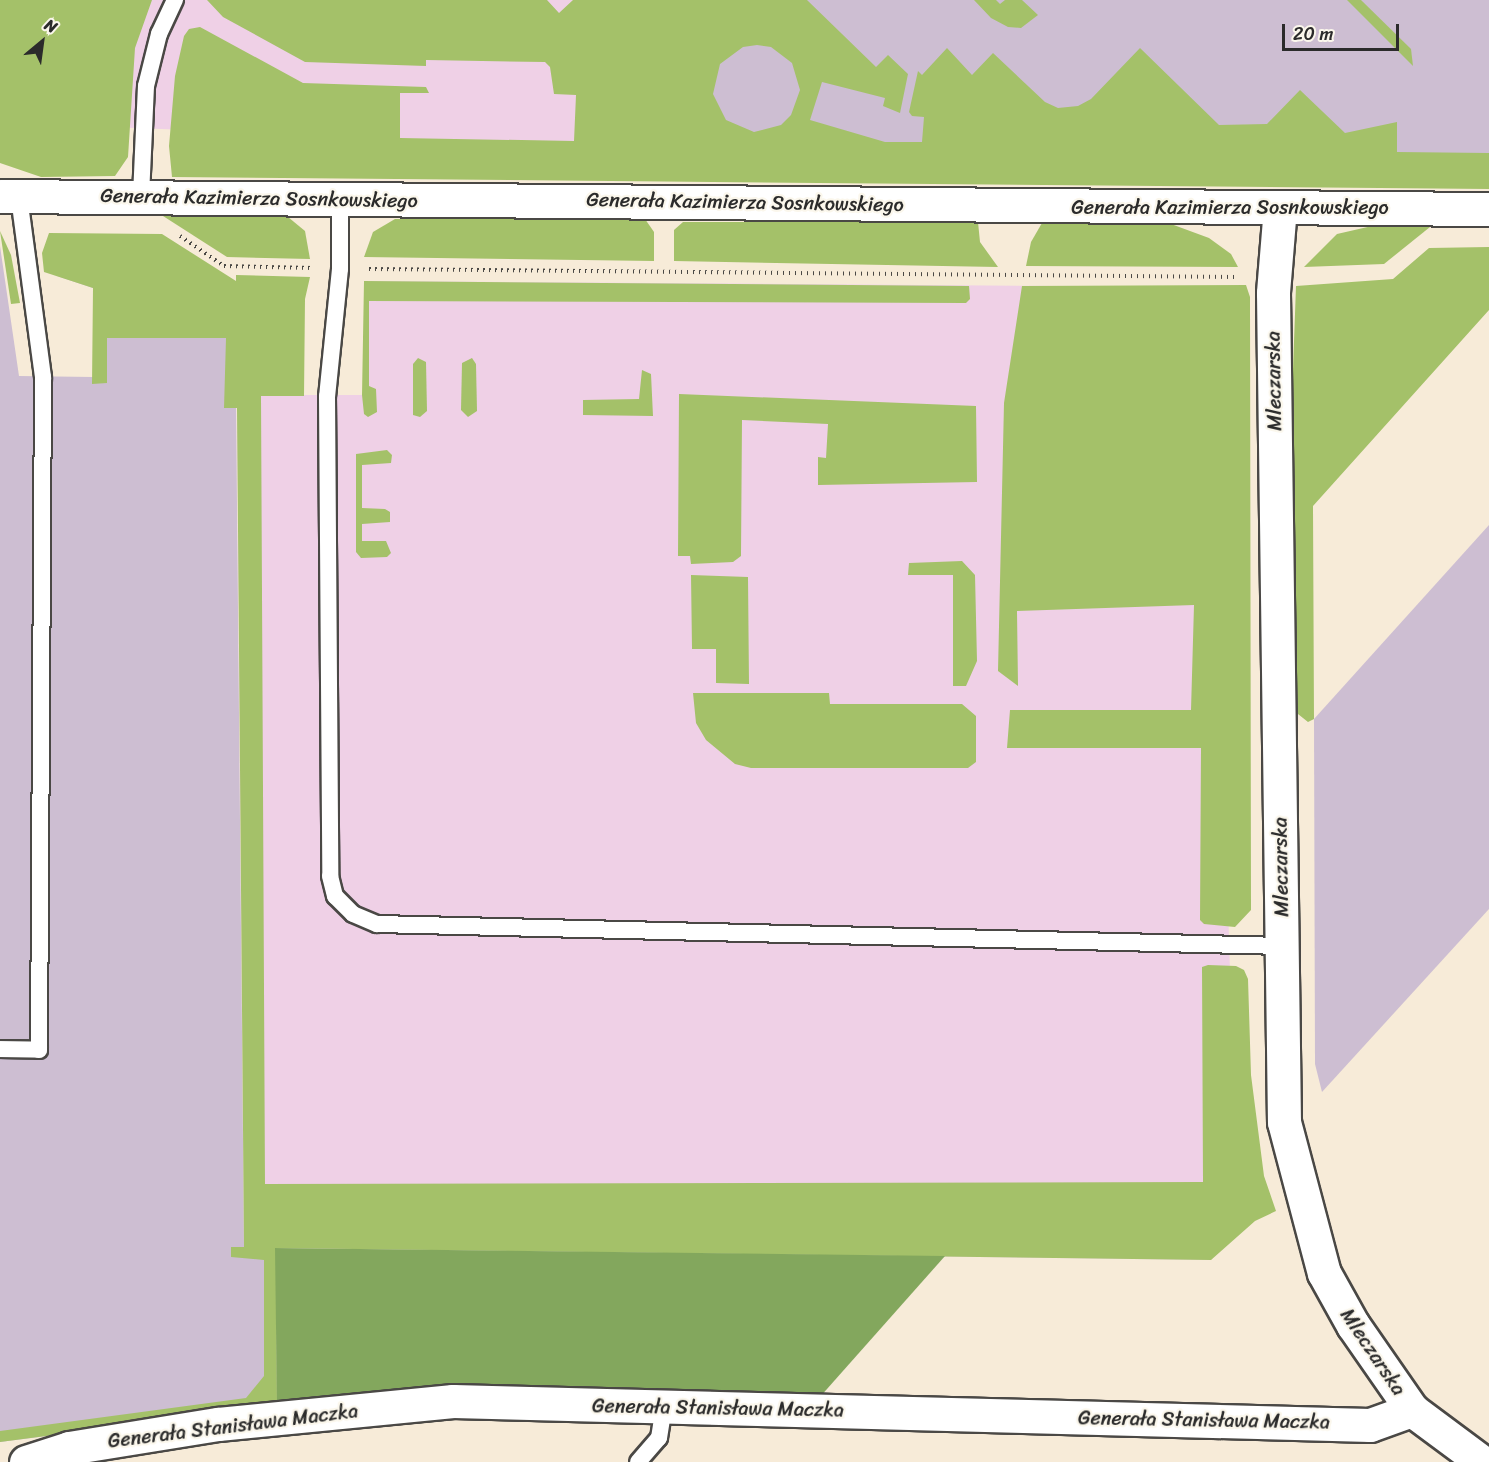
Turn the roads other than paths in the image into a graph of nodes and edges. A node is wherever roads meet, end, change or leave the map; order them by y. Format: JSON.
{"nodes":[{"id":1,"x":175,"y":0,"type":"edge"},
{"id":2,"x":10,"y":196,"type":"edge"},
{"id":3,"x":141,"y":196,"type":"junction"},
{"id":4,"x":340,"y":199,"type":"junction"},
{"id":5,"x":1280,"y":207,"type":"junction"},
{"id":6,"x":1489,"y":209,"type":"edge"},
{"id":7,"x":1282,"y":946,"type":"junction"},
{"id":8,"x":0,"y":1049,"type":"edge"},
{"id":9,"x":664,"y":1406,"type":"junction"},
{"id":10,"x":1412,"y":1410,"type":"junction"},
{"id":11,"x":26,"y":1462,"type":"edge"},
{"id":12,"x":638,"y":1462,"type":"edge"},
{"id":13,"x":1482,"y":1462,"type":"edge"}],
"edges":[{"from":1,"to":3,"type":"lane"},
{"from":2,"to":3,"type":"street","name":"Generała Kazimierza Sosnkowskiego"},
{"from":2,"to":8,"type":"lane"},
{"from":3,"to":4,"type":"street","name":"Generała Kazimierza Sosnkowskiego"},
{"from":4,"to":5,"type":"street","name":"Generała Kazimierza Sosnkowskiego"},
{"from":4,"to":7,"type":"lane"},
{"from":5,"to":6,"type":"street","name":"Generała Kazimierza Sosnkowskiego"},
{"from":5,"to":7,"type":"street","name":"Mleczarska"},
{"from":7,"to":10,"type":"street","name":"Mleczarska"},
{"from":9,"to":10,"type":"street","name":"Generała Stanisława Maczka"},
{"from":9,"to":11,"type":"street","name":"Generała Stanisława Maczka"},
{"from":9,"to":12,"type":"lane"},
{"from":10,"to":13,"type":"street","name":"Mleczarska"}]}
